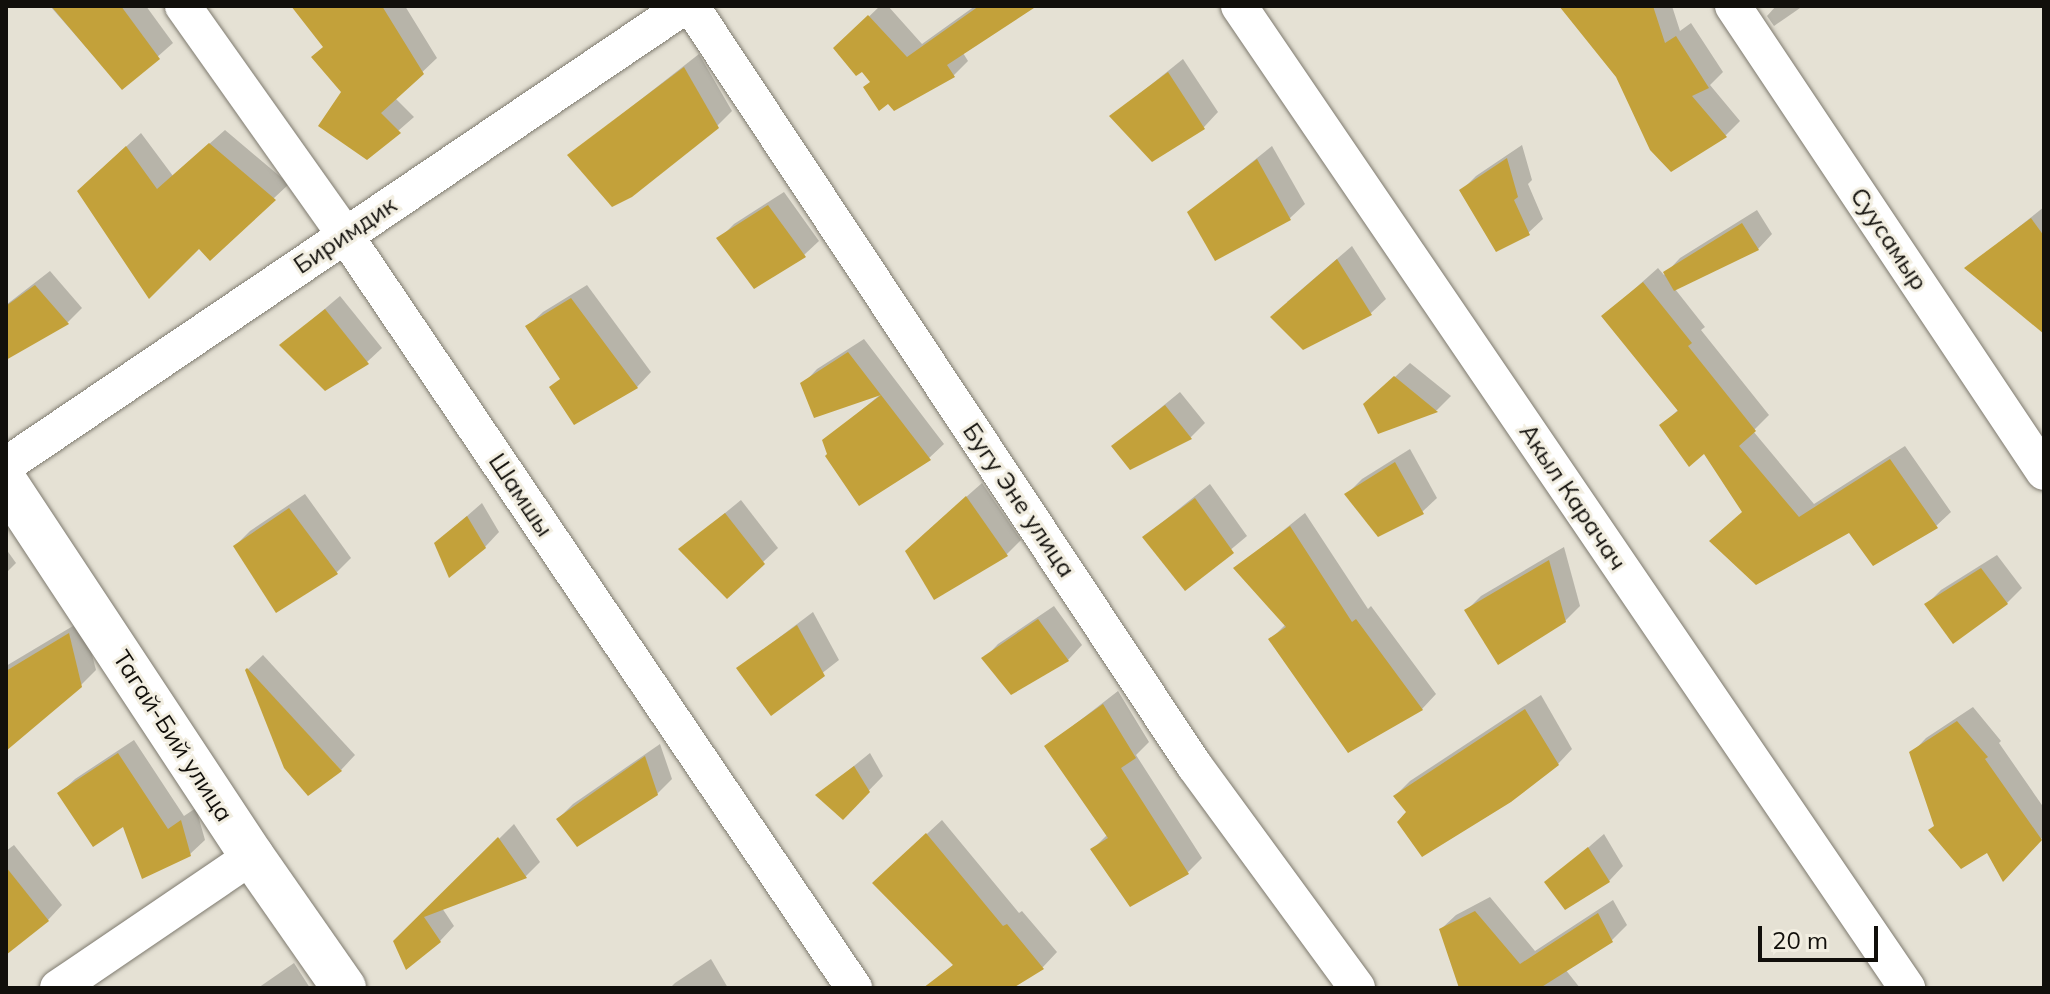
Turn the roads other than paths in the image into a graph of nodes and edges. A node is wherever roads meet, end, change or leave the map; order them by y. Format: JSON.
{"nodes":[{"id":1,"x":183,"y":6,"type":"edge"},
{"id":2,"x":688,"y":6,"type":"edge"},
{"id":3,"x":1239,"y":6,"type":"edge"},
{"id":4,"x":1733,"y":6,"type":"edge"},
{"id":5,"x":345,"y":235,"type":"junction"},
{"id":6,"x":6,"y":465,"type":"edge"},
{"id":7,"x":2044,"y":472,"type":"edge"},
{"id":8,"x":6,"y":483,"type":"edge"},
{"id":9,"x":252,"y":856,"type":"junction"},
{"id":10,"x":58,"y":988,"type":"edge"},
{"id":11,"x":344,"y":988,"type":"edge"},
{"id":12,"x":854,"y":988,"type":"edge"},
{"id":13,"x":1357,"y":988,"type":"edge"},
{"id":14,"x":1907,"y":988,"type":"edge"}],
"edges":[{"from":1,"to":5,"type":"street","name":"Шамшы"},
{"from":2,"to":5,"type":"street","name":"Биримдик"},
{"from":2,"to":13,"type":"street","name":"Бугу Эне улица"},
{"from":3,"to":14,"type":"street","name":"Акыл Карачач"},
{"from":4,"to":7,"type":"street","name":"Суусамыр"},
{"from":5,"to":6,"type":"street","name":"Биримдик"},
{"from":5,"to":12,"type":"street","name":"Шамшы"},
{"from":8,"to":9,"type":"street","name":"Тагай-Бий улица"},
{"from":9,"to":10,"type":"street"},
{"from":9,"to":11,"type":"street","name":"Тагай-Бий улица"}]}
